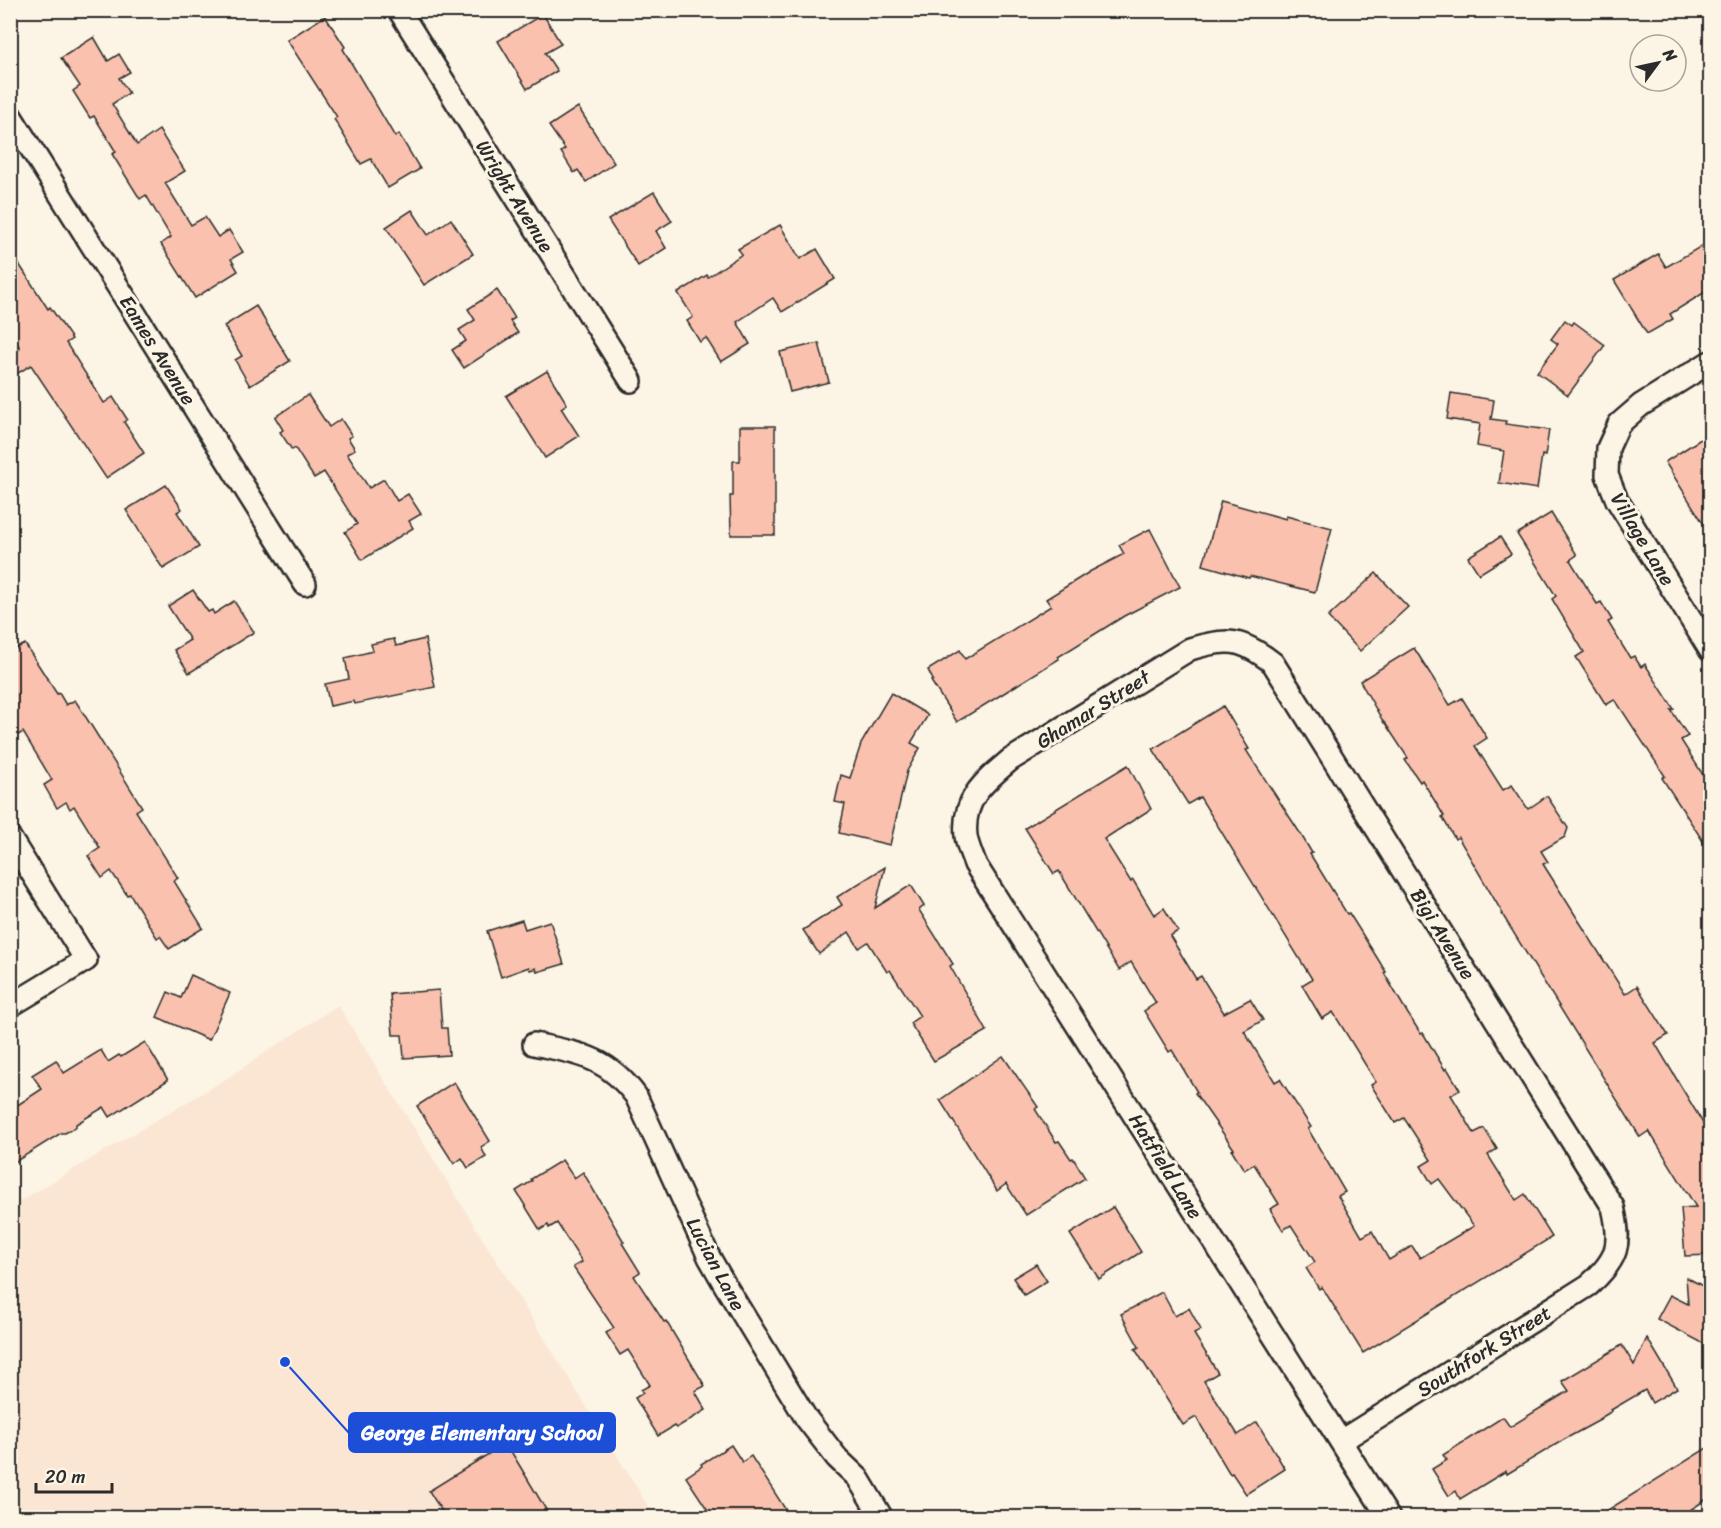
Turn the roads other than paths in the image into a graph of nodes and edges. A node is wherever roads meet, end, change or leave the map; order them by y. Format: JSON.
{"nodes":[{"id":1,"x":399,"y":10,"type":"edge"},
{"id":2,"x":10,"y":115,"type":"edge"},
{"id":3,"x":1710,"y":362,"type":"edge"},
{"id":4,"x":631,"y":381,"type":"dead end"},
{"id":5,"x":305,"y":584,"type":"dead end"},
{"id":6,"x":1235,"y":641,"type":"joint"},
{"id":7,"x":1710,"y":650,"type":"edge"},
{"id":8,"x":968,"y":807,"type":"joint"},
{"id":9,"x":10,"y":838,"type":"edge"},
{"id":10,"x":10,"y":1006,"type":"edge"},
{"id":11,"x":534,"y":1044,"type":"dead end"},
{"id":12,"x":1617,"y":1250,"type":"joint"},
{"id":13,"x":1341,"y":1442,"type":"junction"},
{"id":14,"x":882,"y":1518,"type":"edge"},
{"id":15,"x":1389,"y":1518,"type":"edge"}],
"edges":[{"from":1,"to":4,"type":"street","name":"Wright Avenue"},
{"from":2,"to":5,"type":"street","name":"Eames Avenue"},
{"from":3,"to":7,"type":"street","name":"Village Lane"},
{"from":6,"to":8,"type":"street","name":"Ghamar Street"},
{"from":6,"to":12,"type":"street","name":"Bigi Avenue"},
{"from":8,"to":13,"type":"street","name":"Hatfield Lane"},
{"from":9,"to":10,"type":"street"},
{"from":11,"to":14,"type":"street","name":"Lucian Lane"},
{"from":12,"to":13,"type":"street","name":"Southfork Street"},
{"from":13,"to":15,"type":"street","name":"Hatfield Lane"}]}
